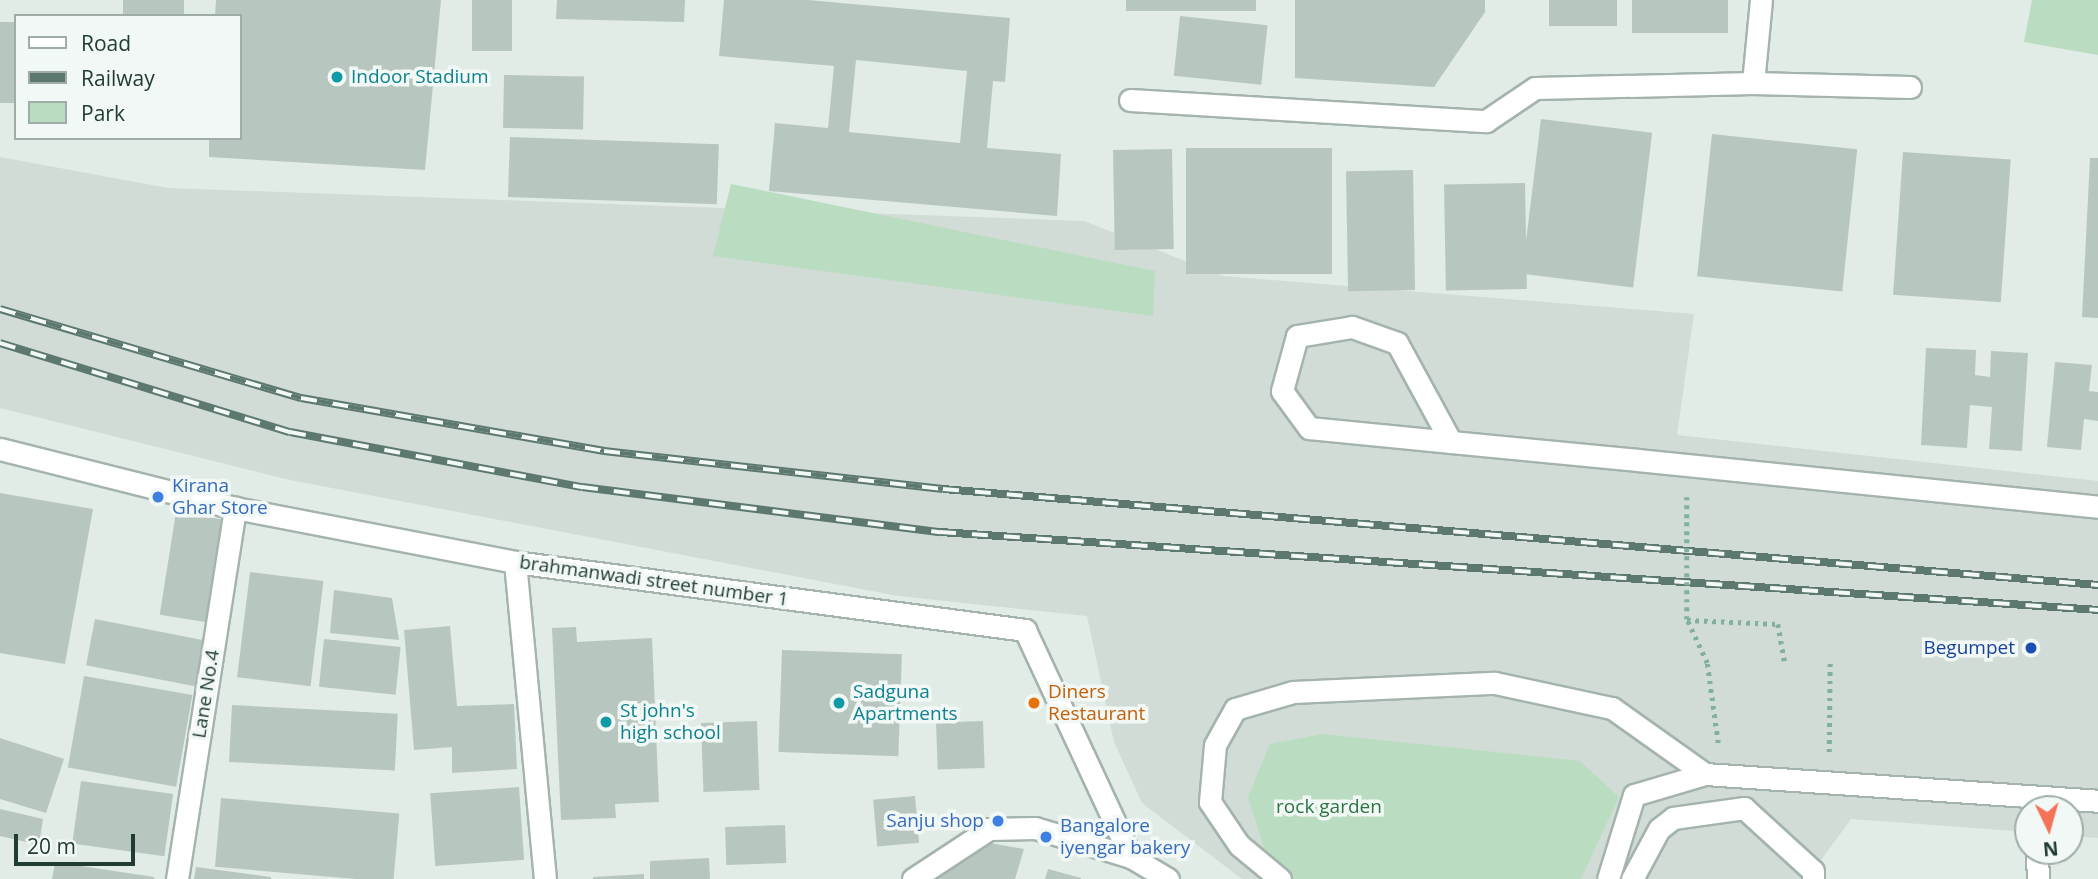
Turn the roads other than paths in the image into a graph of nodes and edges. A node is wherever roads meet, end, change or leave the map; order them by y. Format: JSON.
{"nodes":[{"id":1,"x":1760,"y":0,"type":"edge"},
{"id":2,"x":1753,"y":83,"type":"junction"},
{"id":3,"x":1910,"y":87,"type":"dead end"},
{"id":4,"x":1130,"y":100,"type":"dead end"},
{"id":5,"x":1451,"y":442,"type":"junction"},
{"id":6,"x":0,"y":449,"type":"edge"},
{"id":7,"x":2098,"y":507,"type":"edge"},
{"id":8,"x":236,"y":508,"type":"junction"},
{"id":9,"x":515,"y":562,"type":"junction"},
{"id":10,"x":1714,"y":775,"type":"junction"},
{"id":11,"x":2098,"y":801,"type":"edge"},
{"id":12,"x":1131,"y":856,"type":"junction"},
{"id":13,"x":177,"y":879,"type":"edge"},
{"id":14,"x":545,"y":879,"type":"edge"},
{"id":15,"x":914,"y":879,"type":"edge"},
{"id":16,"x":1168,"y":879,"type":"edge"},
{"id":17,"x":1279,"y":879,"type":"edge"},
{"id":18,"x":1608,"y":879,"type":"edge"},
{"id":19,"x":1632,"y":879,"type":"edge"},
{"id":20,"x":1813,"y":879,"type":"edge"}],
"edges":[{"from":1,"to":2,"type":"street"},
{"from":2,"to":3,"type":"street"},
{"from":2,"to":4,"type":"street"},
{"from":5,"to":5,"type":"street"},
{"from":5,"to":7,"type":"street"},
{"from":6,"to":8,"type":"street","name":"brahmanwadi street number 1"},
{"from":8,"to":9,"type":"street","name":"brahmanwadi street number 1"},
{"from":8,"to":13,"type":"street","name":"Lane No.4"},
{"from":9,"to":12,"type":"street","name":"brahmanwadi street number 1"},
{"from":9,"to":14,"type":"street"},
{"from":10,"to":11,"type":"street"},
{"from":10,"to":17,"type":"street"},
{"from":10,"to":18,"type":"street"},
{"from":12,"to":15,"type":"street"},
{"from":12,"to":16,"type":"street"},
{"from":19,"to":20,"type":"street"}]}
